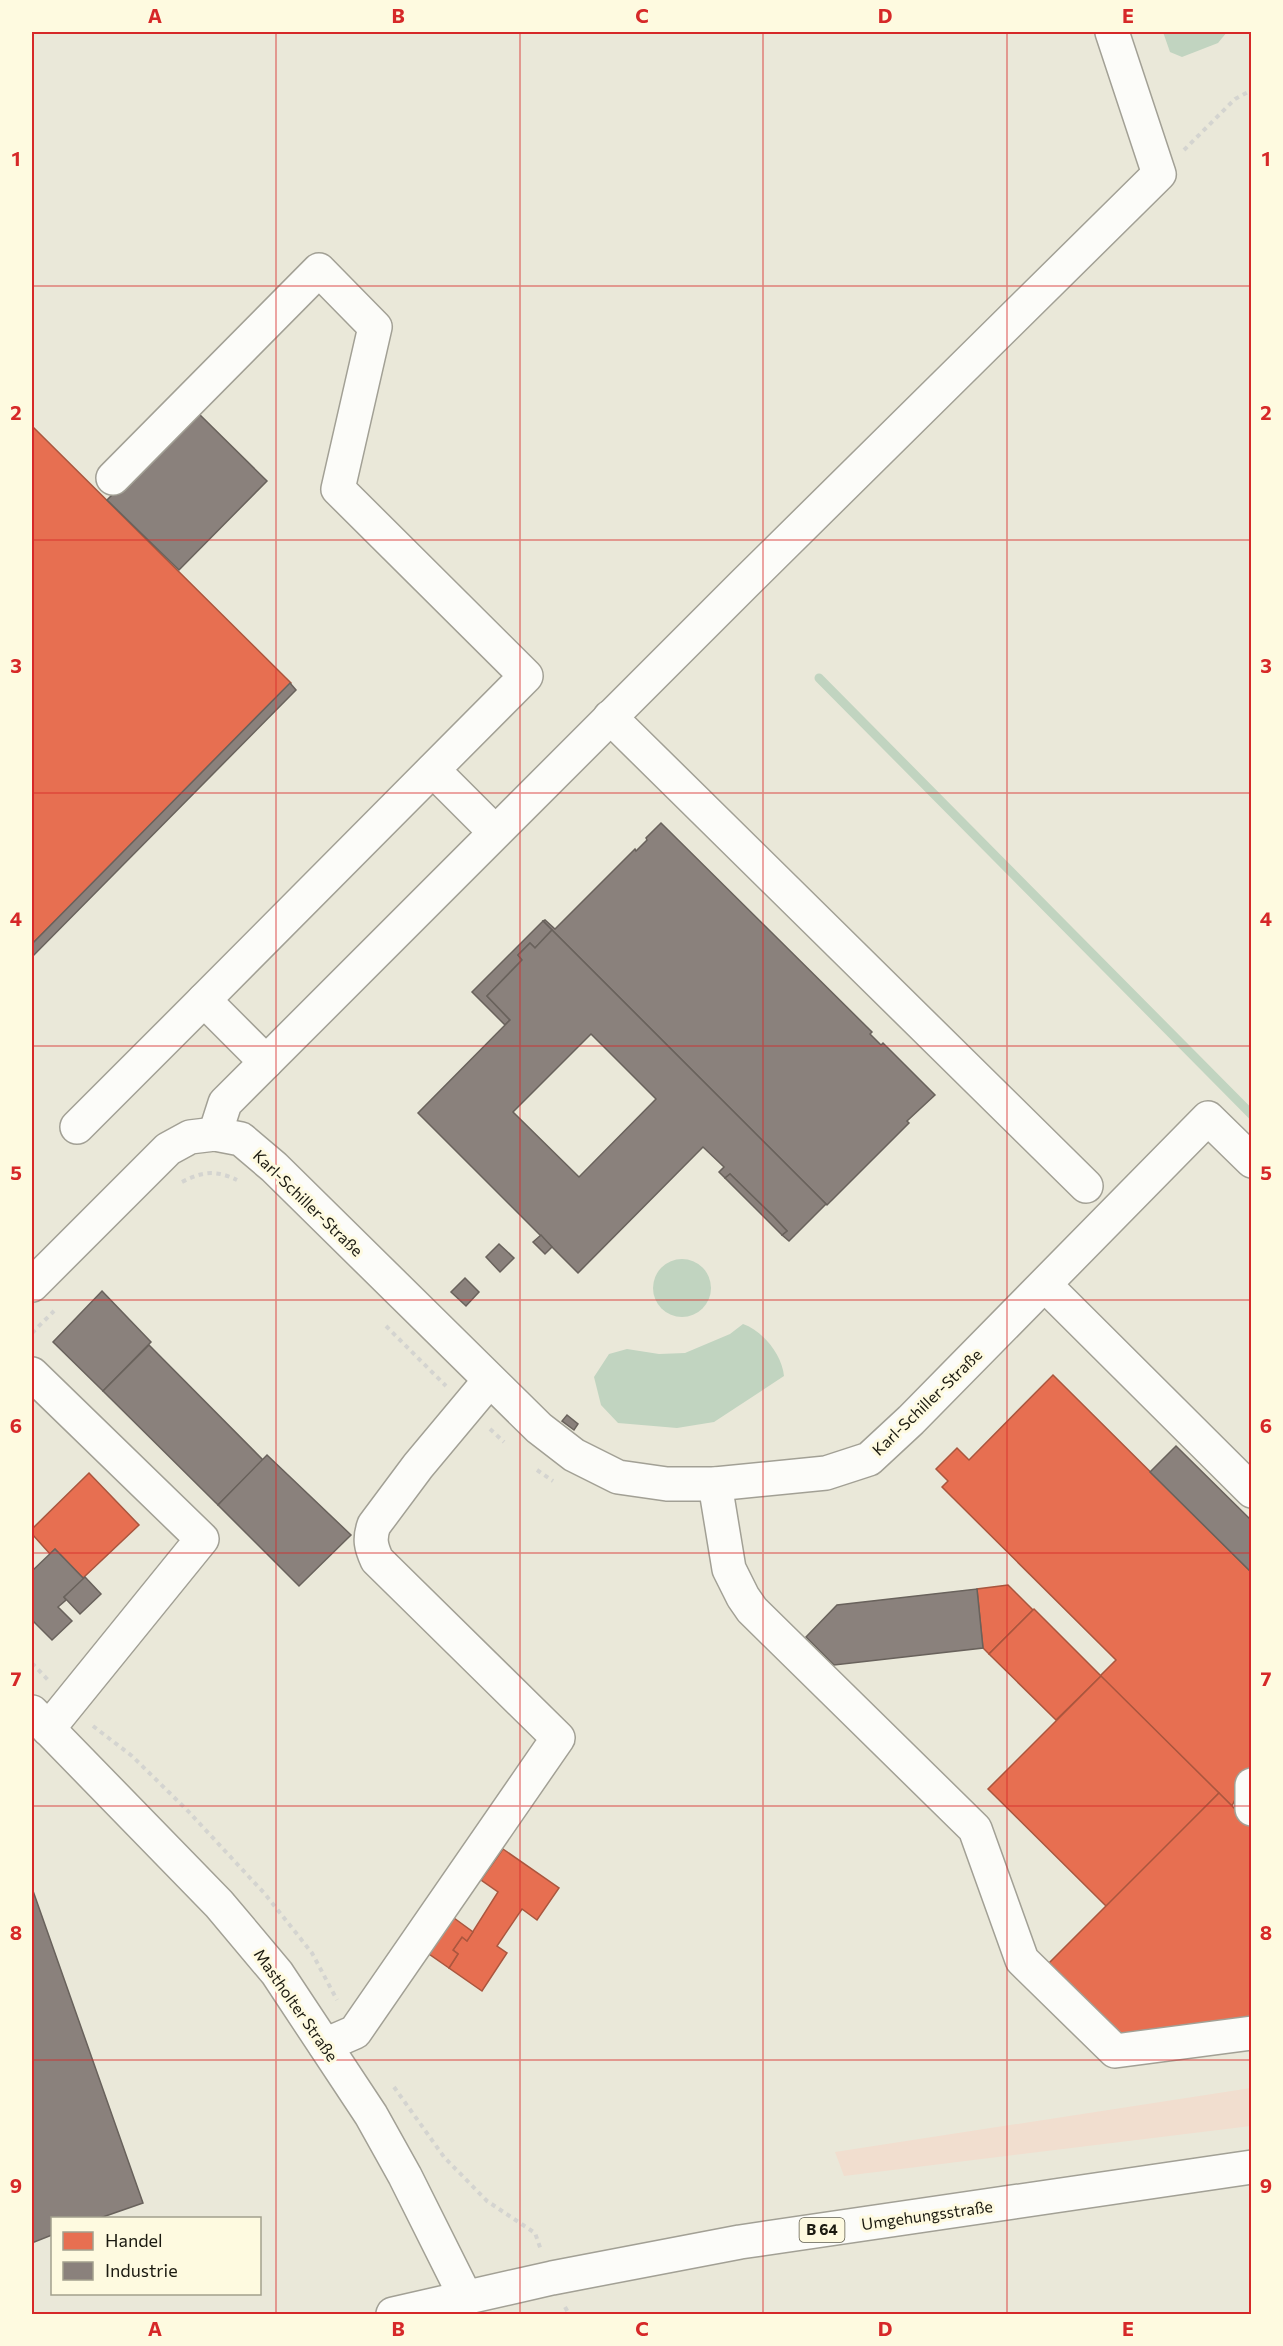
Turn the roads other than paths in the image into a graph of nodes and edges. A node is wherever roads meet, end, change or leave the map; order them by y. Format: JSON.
{"nodes":[{"id":1,"x":1112,"y":32,"type":"edge"},
{"id":2,"x":113,"y":478,"type":"dead end"},
{"id":3,"x":610,"y":717,"type":"junction"},
{"id":4,"x":433,"y":770,"type":"junction"},
{"id":5,"x":495,"y":832,"type":"junction"},
{"id":6,"x":204,"y":1000,"type":"junction"},
{"id":7,"x":266,"y":1062,"type":"junction"},
{"id":8,"x":77,"y":1127,"type":"dead end"},
{"id":9,"x":215,"y":1134,"type":"junction"},
{"id":10,"x":1251,"y":1161,"type":"edge"},
{"id":11,"x":1086,"y":1186,"type":"dead end"},
{"id":12,"x":1045,"y":1285,"type":"junction"},
{"id":13,"x":32,"y":1286,"type":"edge"},
{"id":14,"x":32,"y":1374,"type":"edge"},
{"id":15,"x":489,"y":1381,"type":"junction"},
{"id":16,"x":715,"y":1484,"type":"junction"},
{"id":17,"x":1251,"y":1491,"type":"edge"},
{"id":18,"x":40,"y":1720,"type":"edge"},
{"id":19,"x":1251,"y":1785,"type":"edge"},
{"id":20,"x":1251,"y":1809,"type":"edge"},
{"id":21,"x":1251,"y":2033,"type":"edge"},
{"id":22,"x":325,"y":2045,"type":"junction"},
{"id":23,"x":1251,"y":2167,"type":"edge"},
{"id":24,"x":472,"y":2306,"type":"edge"},
{"id":25,"x":393,"y":2314,"type":"edge"}],
"edges":[{"from":1,"to":3,"type":"street"},
{"from":2,"to":4,"type":"street"},
{"from":3,"to":5,"type":"street"},
{"from":3,"to":11,"type":"street"},
{"from":4,"to":5,"type":"street"},
{"from":4,"to":6,"type":"street"},
{"from":5,"to":7,"type":"street"},
{"from":6,"to":7,"type":"street"},
{"from":6,"to":8,"type":"street"},
{"from":7,"to":9,"type":"street"},
{"from":9,"to":13,"type":"street","name":"Karl-Schiller-Straße"},
{"from":9,"to":15,"type":"street","name":"Karl-Schiller-Straße"},
{"from":10,"to":12,"type":"street","name":"Karl-Schiller-Straße"},
{"from":12,"to":16,"type":"street","name":"Karl-Schiller-Straße"},
{"from":12,"to":17,"type":"street"},
{"from":14,"to":18,"type":"street"},
{"from":15,"to":16,"type":"street","name":"Karl-Schiller-Straße"},
{"from":15,"to":22,"type":"street"},
{"from":16,"to":21,"type":"street"},
{"from":18,"to":22,"type":"street","name":"Mastholter Straße"},
{"from":19,"to":20,"type":"street"},
{"from":22,"to":24,"type":"street","name":"Mastholter Straße"},
{"from":23,"to":24,"type":"street","name":"Umgehungsstraße","number":"B 64"},
{"from":24,"to":25,"type":"street","name":"Umgehungsstraße","number":"B 64"}]}
